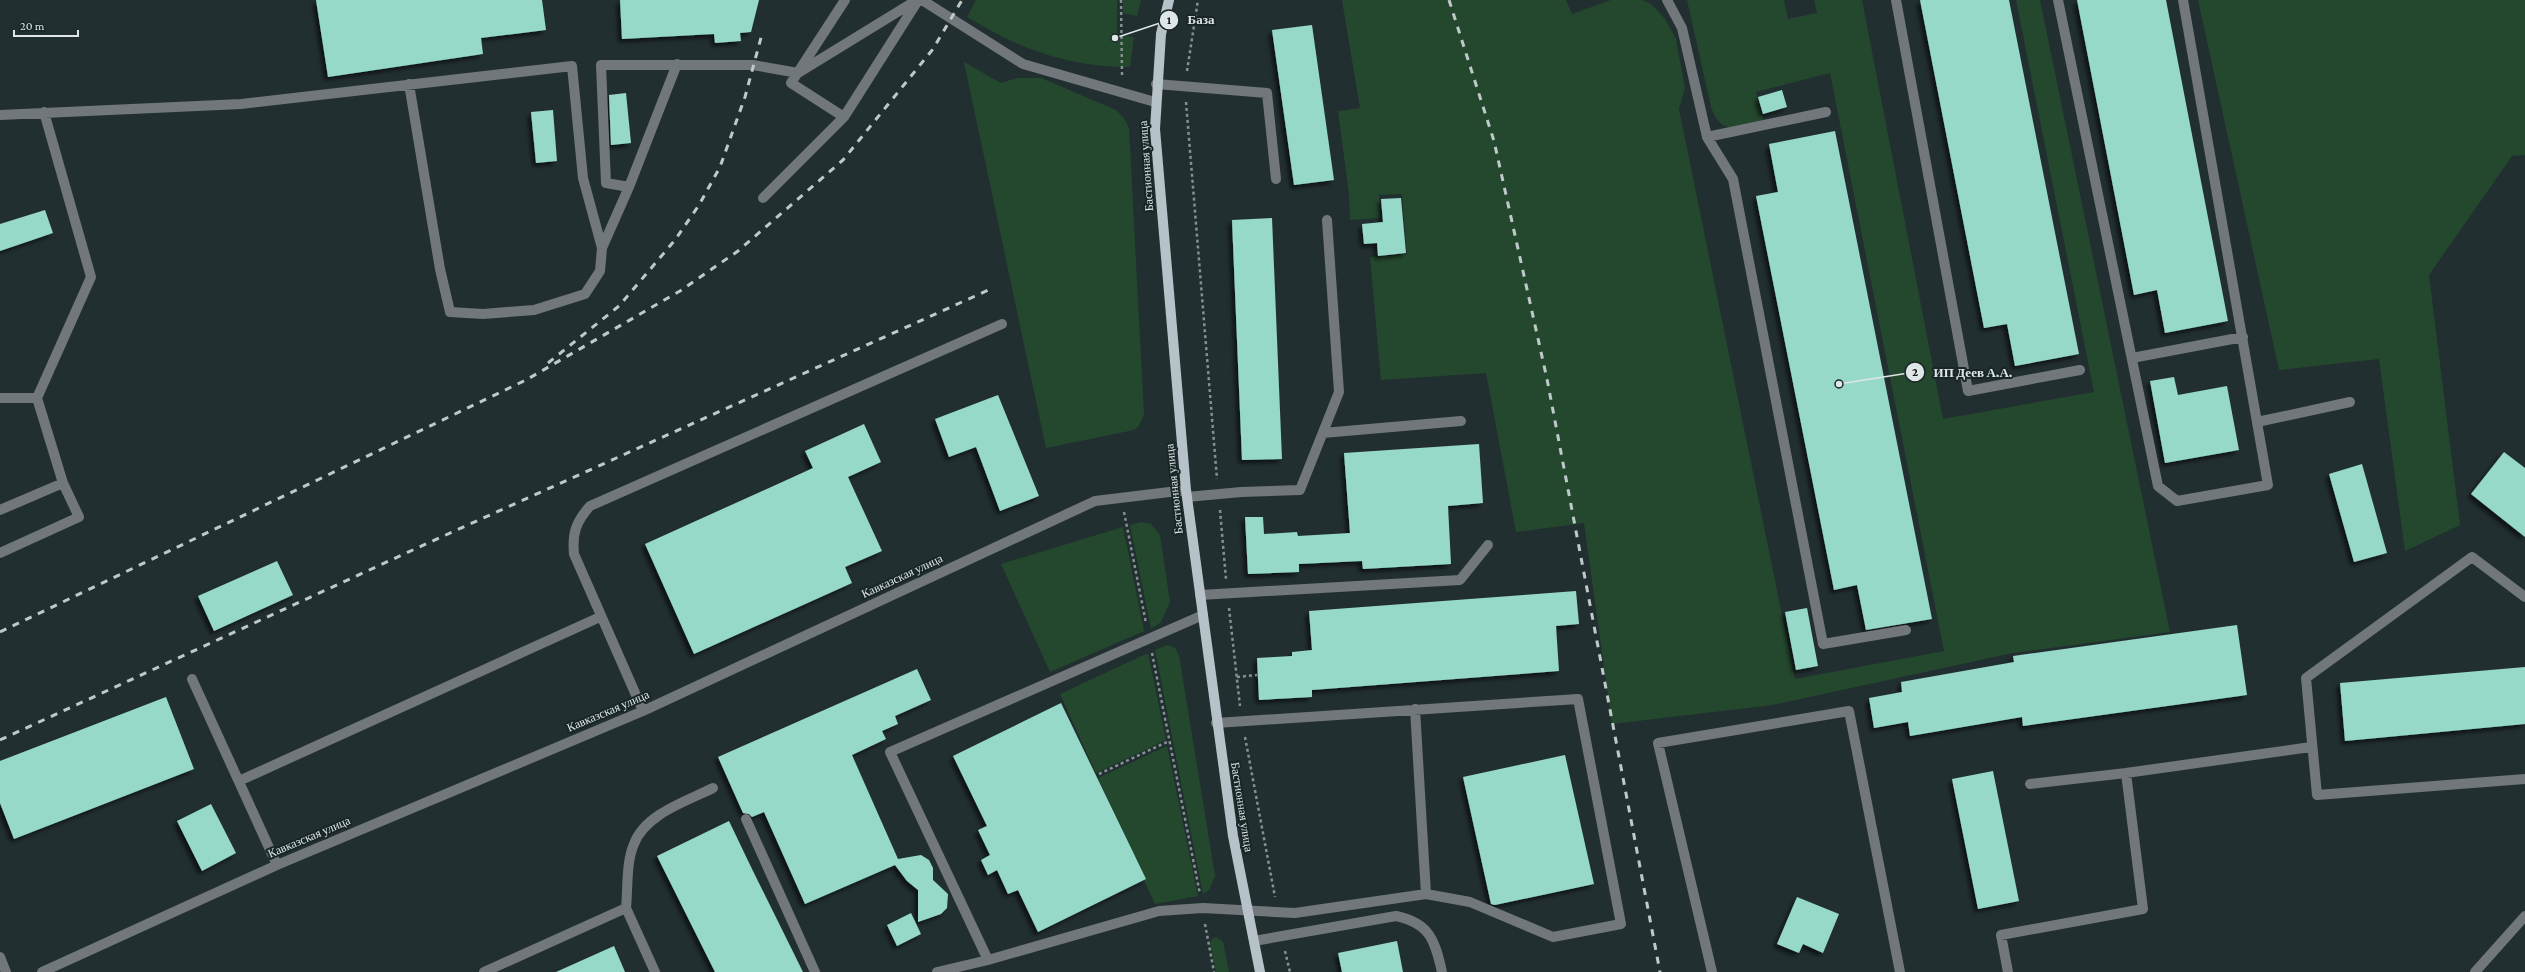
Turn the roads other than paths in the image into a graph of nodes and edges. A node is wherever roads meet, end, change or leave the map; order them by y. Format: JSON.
{"nodes":[{"id":1,"x":845,"y":0,"type":"edge"},
{"id":2,"x":918,"y":0,"type":"edge"},
{"id":3,"x":922,"y":0,"type":"edge"},
{"id":4,"x":1169,"y":0,"type":"edge"},
{"id":5,"x":1667,"y":0,"type":"edge"},
{"id":6,"x":1896,"y":0,"type":"edge"},
{"id":7,"x":2058,"y":0,"type":"edge"},
{"id":8,"x":2183,"y":0,"type":"edge"},
{"id":9,"x":677,"y":64,"type":"junction"},
{"id":10,"x":798,"y":73,"type":"junction"},
{"id":11,"x":409,"y":84,"type":"junction"},
{"id":12,"x":1156,"y":84,"type":"junction"},
{"id":13,"x":1155,"y":102,"type":"junction"},
{"id":14,"x":44,"y":112,"type":"junction"},
{"id":15,"x":1826,"y":112,"type":"dead end"},
{"id":16,"x":0,"y":115,"type":"edge"},
{"id":17,"x":844,"y":117,"type":"junction"},
{"id":18,"x":1707,"y":137,"type":"junction"},
{"id":19,"x":1276,"y":180,"type":"dead end"},
{"id":20,"x":629,"y":187,"type":"junction"},
{"id":21,"x":763,"y":198,"type":"dead end"},
{"id":22,"x":1327,"y":220,"type":"dead end"},
{"id":23,"x":602,"y":248,"type":"junction"},
{"id":24,"x":1002,"y":324,"type":"dead end"},
{"id":25,"x":2243,"y":337,"type":"junction"},
{"id":26,"x":2132,"y":358,"type":"junction"},
{"id":27,"x":2080,"y":370,"type":"dead end"},
{"id":28,"x":0,"y":398,"type":"edge"},
{"id":29,"x":37,"y":398,"type":"junction"},
{"id":30,"x":2350,"y":402,"type":"dead end"},
{"id":31,"x":1462,"y":421,"type":"dead end"},
{"id":32,"x":2258,"y":422,"type":"junction"},
{"id":33,"x":1323,"y":433,"type":"junction"},
{"id":34,"x":63,"y":483,"type":"junction"},
{"id":35,"x":1186,"y":493,"type":"junction"},
{"id":36,"x":0,"y":510,"type":"edge"},
{"id":37,"x":1488,"y":545,"type":"dead end"},
{"id":38,"x":0,"y":553,"type":"edge"},
{"id":39,"x":1200,"y":595,"type":"junction"},
{"id":40,"x":2525,"y":597,"type":"edge"},
{"id":41,"x":1203,"y":615,"type":"junction"},
{"id":42,"x":600,"y":617,"type":"junction"},
{"id":43,"x":1906,"y":630,"type":"dead end"},
{"id":44,"x":192,"y":679,"type":"dead end"},
{"id":45,"x":1415,"y":709,"type":"junction"},
{"id":46,"x":643,"y":711,"type":"junction"},
{"id":47,"x":1216,"y":723,"type":"junction"},
{"id":48,"x":2310,"y":747,"type":"junction"},
{"id":49,"x":2126,"y":773,"type":"junction"},
{"id":50,"x":2525,"y":779,"type":"edge"},
{"id":51,"x":238,"y":781,"type":"junction"},
{"id":52,"x":2030,"y":784,"type":"dead end"},
{"id":53,"x":713,"y":788,"type":"dead end"},
{"id":54,"x":746,"y":819,"type":"dead end"},
{"id":55,"x":277,"y":865,"type":"junction"},
{"id":56,"x":1426,"y":894,"type":"junction"},
{"id":57,"x":626,"y":908,"type":"junction"},
{"id":58,"x":1248,"y":911,"type":"junction"},
{"id":59,"x":2525,"y":916,"type":"edge"},
{"id":60,"x":1254,"y":941,"type":"junction"},
{"id":61,"x":0,"y":957,"type":"edge"},
{"id":62,"x":988,"y":960,"type":"junction"},
{"id":63,"x":6,"y":972,"type":"edge"},
{"id":64,"x":42,"y":972,"type":"edge"},
{"id":65,"x":484,"y":972,"type":"edge"},
{"id":66,"x":656,"y":972,"type":"edge"},
{"id":67,"x":815,"y":972,"type":"edge"},
{"id":68,"x":936,"y":972,"type":"edge"},
{"id":69,"x":1260,"y":972,"type":"edge"},
{"id":70,"x":1442,"y":972,"type":"edge"},
{"id":71,"x":1712,"y":972,"type":"edge"},
{"id":72,"x":1900,"y":972,"type":"edge"},
{"id":73,"x":2008,"y":972,"type":"edge"},
{"id":74,"x":2475,"y":972,"type":"edge"}],
"edges":[{"from":1,"to":10,"type":"street"},
{"from":2,"to":10,"type":"street"},
{"from":2,"to":17,"type":"street"},
{"from":3,"to":13,"type":"street"},
{"from":4,"to":12,"type":"main road","name":"Бастионная улица"},
{"from":5,"to":18,"type":"street"},
{"from":6,"to":27,"type":"street"},
{"from":7,"to":26,"type":"street"},
{"from":8,"to":25,"type":"street"},
{"from":9,"to":10,"type":"street"},
{"from":9,"to":20,"type":"street"},
{"from":9,"to":20,"type":"street"},
{"from":10,"to":17,"type":"street"},
{"from":11,"to":14,"type":"street"},
{"from":11,"to":23,"type":"street"},
{"from":11,"to":23,"type":"street"},
{"from":12,"to":13,"type":"main road","name":"Бастионная улица"},
{"from":12,"to":19,"type":"street"},
{"from":13,"to":35,"type":"main road","name":"Бастионная улица"},
{"from":14,"to":16,"type":"street"},
{"from":14,"to":29,"type":"street"},
{"from":15,"to":18,"type":"street"},
{"from":17,"to":21,"type":"street"},
{"from":18,"to":43,"type":"street"},
{"from":20,"to":23,"type":"street"},
{"from":22,"to":33,"type":"street"},
{"from":24,"to":42,"type":"street"},
{"from":25,"to":26,"type":"street"},
{"from":25,"to":32,"type":"street"},
{"from":26,"to":32,"type":"street"},
{"from":28,"to":29,"type":"street"},
{"from":29,"to":34,"type":"street"},
{"from":30,"to":32,"type":"street"},
{"from":31,"to":33,"type":"street"},
{"from":33,"to":35,"type":"street","name":"Кавказская улица"},
{"from":34,"to":36,"type":"street"},
{"from":34,"to":38,"type":"street"},
{"from":35,"to":39,"type":"main road","name":"Бастионная улица"},
{"from":35,"to":46,"type":"street","name":"Кавказская улица"},
{"from":37,"to":39,"type":"street"},
{"from":39,"to":41,"type":"main road","name":"Бастионная улица"},
{"from":40,"to":48,"type":"street"},
{"from":41,"to":47,"type":"main road","name":"Бастионная улица"},
{"from":41,"to":62,"type":"street"},
{"from":42,"to":46,"type":"street"},
{"from":42,"to":51,"type":"street"},
{"from":44,"to":51,"type":"street"},
{"from":45,"to":47,"type":"street"},
{"from":45,"to":56,"type":"street"},
{"from":45,"to":56,"type":"street"},
{"from":46,"to":55,"type":"street","name":"Кавказская улица"},
{"from":47,"to":58,"type":"main road","name":"Бастионная улица"},
{"from":48,"to":49,"type":"street"},
{"from":48,"to":50,"type":"street"},
{"from":49,"to":52,"type":"street"},
{"from":49,"to":73,"type":"street"},
{"from":51,"to":55,"type":"street"},
{"from":53,"to":57,"type":"street"},
{"from":54,"to":67,"type":"street"},
{"from":55,"to":64,"type":"street","name":"Кавказская улица"},
{"from":56,"to":58,"type":"street"},
{"from":57,"to":65,"type":"street"},
{"from":57,"to":66,"type":"street"},
{"from":58,"to":60,"type":"main road","name":"Бастионная улица"},
{"from":58,"to":62,"type":"street"},
{"from":59,"to":74,"type":"street"},
{"from":60,"to":69,"type":"main road","name":"Бастионная улица"},
{"from":60,"to":70,"type":"street"},
{"from":61,"to":63,"type":"street"},
{"from":62,"to":68,"type":"street"},
{"from":71,"to":72,"type":"street"}]}
